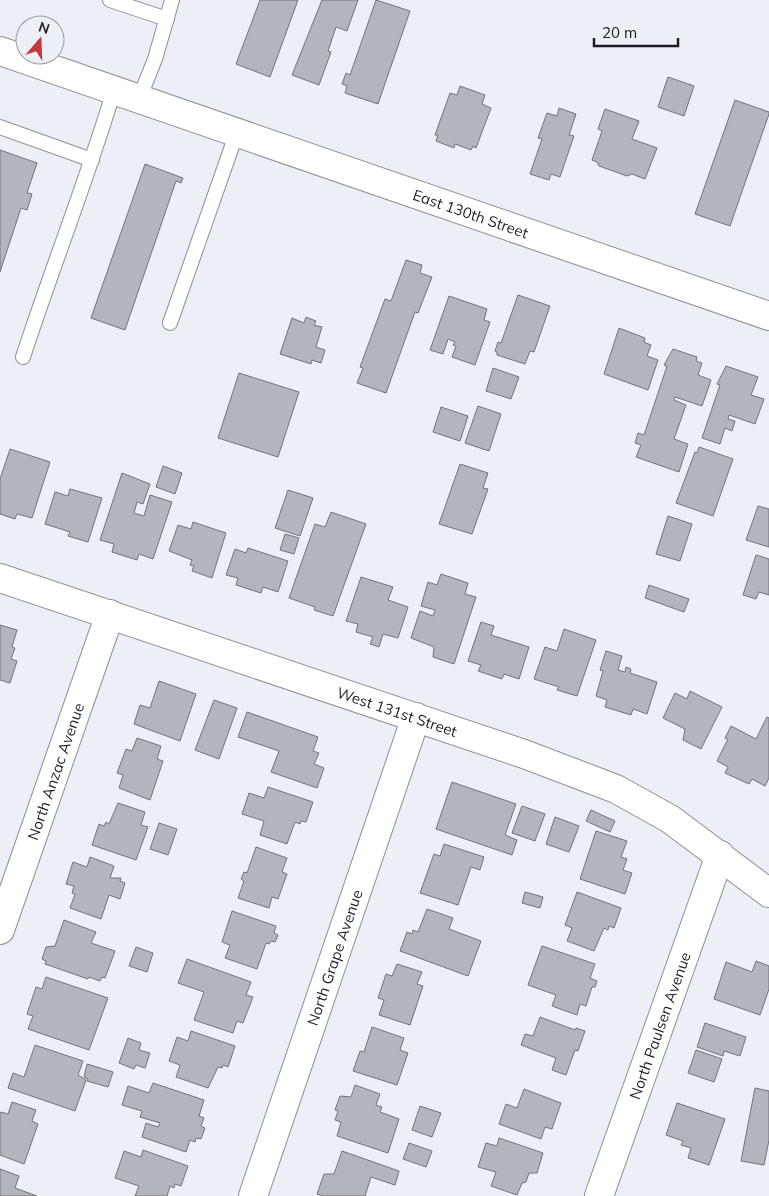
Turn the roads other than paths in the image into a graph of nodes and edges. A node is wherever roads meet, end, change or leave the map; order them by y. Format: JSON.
{"nodes":[{"id":1,"x":110,"y":0,"type":"edge"},
{"id":2,"x":172,"y":0,"type":"edge"},
{"id":3,"x":166,"y":19,"type":"junction"},
{"id":4,"x":0,"y":51,"type":"edge"},
{"id":5,"x":127,"y":95,"type":"junction"},
{"id":6,"x":0,"y":127,"type":"edge"},
{"id":7,"x":236,"y":132,"type":"junction"},
{"id":8,"x":92,"y":160,"type":"junction"},
{"id":9,"x":769,"y":316,"type":"edge"},
{"id":10,"x":170,"y":323,"type":"dead end"},
{"id":11,"x":22,"y":357,"type":"dead end"},
{"id":12,"x":0,"y":578,"type":"edge"},
{"id":13,"x":110,"y":614,"type":"junction"},
{"id":14,"x":416,"y":717,"type":"junction"},
{"id":15,"x":720,"y":855,"type":"junction"},
{"id":16,"x":769,"y":893,"type":"edge"},
{"id":17,"x":0,"y":930,"type":"edge"},
{"id":18,"x":253,"y":1196,"type":"edge"},
{"id":19,"x":599,"y":1196,"type":"edge"}],
"edges":[{"from":1,"to":3,"type":"lane"},
{"from":2,"to":3,"type":"lane"},
{"from":3,"to":5,"type":"lane"},
{"from":4,"to":5,"type":"street","name":"East 130th Street"},
{"from":5,"to":7,"type":"street","name":"East 130th Street"},
{"from":5,"to":8,"type":"lane"},
{"from":6,"to":8,"type":"lane"},
{"from":7,"to":9,"type":"street","name":"East 130th Street"},
{"from":7,"to":10,"type":"lane"},
{"from":8,"to":11,"type":"lane"},
{"from":12,"to":13,"type":"street","name":"West 131st Street"},
{"from":13,"to":14,"type":"street","name":"West 131st Street"},
{"from":13,"to":17,"type":"street","name":"North Anzac Avenue"},
{"from":14,"to":15,"type":"street","name":"West 131st Street"},
{"from":14,"to":18,"type":"street","name":"North Grape Avenue"},
{"from":15,"to":16,"type":"street","name":"West 131st Street"},
{"from":15,"to":19,"type":"street","name":"North Paulsen Avenue"}]}
